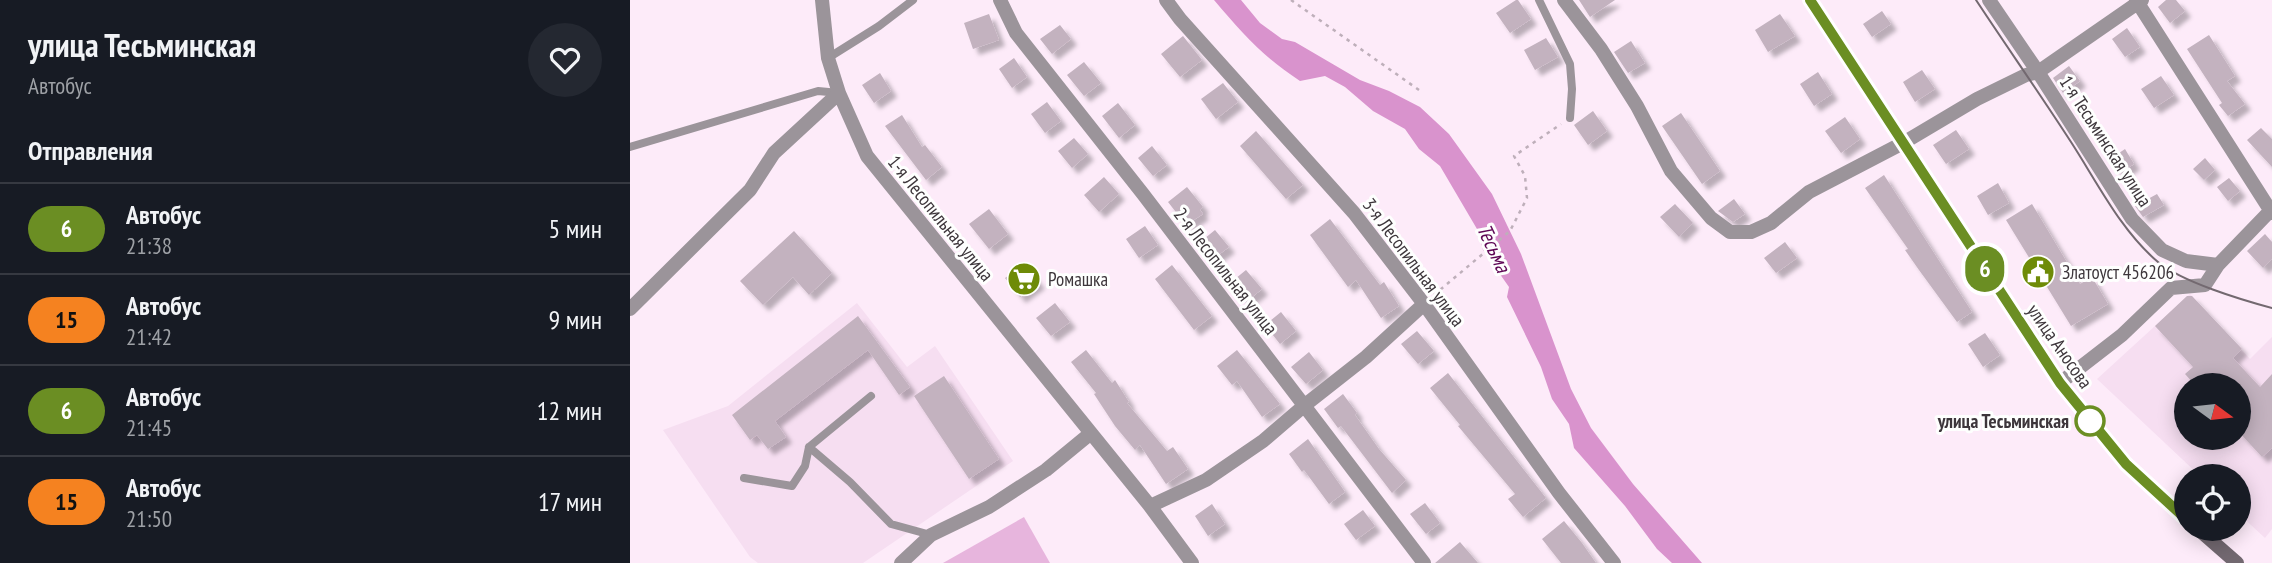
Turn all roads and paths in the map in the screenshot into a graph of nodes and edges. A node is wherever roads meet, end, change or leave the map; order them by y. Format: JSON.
{"nodes":[{"id":1,"x":822,"y":0,"type":"edge"},
{"id":2,"x":913,"y":0,"type":"edge"},
{"id":3,"x":1000,"y":0,"type":"edge"},
{"id":4,"x":1166,"y":0,"type":"edge"},
{"id":5,"x":1291,"y":0,"type":"edge"},
{"id":6,"x":1539,"y":0,"type":"edge"},
{"id":7,"x":1564,"y":0,"type":"edge"},
{"id":8,"x":1810,"y":0,"type":"edge"},
{"id":9,"x":1989,"y":0,"type":"edge"},
{"id":10,"x":2139,"y":1,"type":"edge"},
{"id":11,"x":828,"y":58,"type":"junction"},
{"id":12,"x":2038,"y":72,"type":"junction"},
{"id":13,"x":1419,"y":90,"type":"dead end"},
{"id":14,"x":839,"y":93,"type":"junction"},
{"id":15,"x":1570,"y":118,"type":"joint"},
{"id":16,"x":1903,"y":142,"type":"junction"},
{"id":17,"x":630,"y":147,"type":"edge"},
{"id":18,"x":2271,"y":211,"type":"edge"},
{"id":19,"x":2218,"y":265,"type":"junction"},
{"id":20,"x":1424,"y":304,"type":"junction"},
{"id":21,"x":630,"y":309,"type":"edge"},
{"id":22,"x":2060,"y":383,"type":"junction"},
{"id":23,"x":871,"y":396,"type":"dead end"},
{"id":24,"x":1305,"y":405,"type":"junction"},
{"id":25,"x":1091,"y":433,"type":"junction"},
{"id":26,"x":809,"y":447,"type":"junction"},
{"id":27,"x":744,"y":478,"type":"dead end"},
{"id":28,"x":1150,"y":506,"type":"junction"},
{"id":29,"x":2174,"y":508,"type":"edge"},
{"id":30,"x":931,"y":535,"type":"junction"},
{"id":31,"x":2212,"y":541,"type":"edge"},
{"id":32,"x":910,"y":560,"type":"edge"},
{"id":33,"x":1192,"y":563,"type":"edge"},
{"id":34,"x":1424,"y":563,"type":"edge"},
{"id":35,"x":1614,"y":563,"type":"edge"},
{"id":36,"x":2237,"y":563,"type":"edge"}],
"edges":[{"from":1,"to":11,"type":"street","name":"1-я Лесопильная улица"},
{"from":2,"to":11,"type":"lane"},
{"from":3,"to":24,"type":"street","name":"2-я Лесопильная улица"},
{"from":4,"to":20,"type":"street","name":"3-я Лесопильная улица"},
{"from":5,"to":13,"type":"path"},
{"from":6,"to":15,"type":"lane"},
{"from":7,"to":16,"type":"street"},
{"from":8,"to":16,"type":"main road","name":"улица Аносова"},
{"from":9,"to":12,"type":"street","name":"1-я Тесьминская улица"},
{"from":10,"to":12,"type":"street"},
{"from":10,"to":18,"type":"street"},
{"from":11,"to":14,"type":"street","name":"1-я Лесопильная улица"},
{"from":12,"to":16,"type":"street"},
{"from":12,"to":19,"type":"street","name":"1-я Тесьминская улица"},
{"from":14,"to":17,"type":"lane"},
{"from":14,"to":21,"type":"street"},
{"from":14,"to":25,"type":"street","name":"1-я Лесопильная улица"},
{"from":15,"to":20,"type":"path"},
{"from":16,"to":22,"type":"main road","name":"улица Аносова"},
{"from":18,"to":19,"type":"street"},
{"from":19,"to":22,"type":"street"},
{"from":20,"to":24,"type":"street"},
{"from":20,"to":35,"type":"street","name":"3-я Лесопильная улица"},
{"from":22,"to":29,"type":"main road","name":"улица Аносова"},
{"from":23,"to":26,"type":"lane"},
{"from":24,"to":28,"type":"street"},
{"from":24,"to":34,"type":"street","name":"2-я Лесопильная улица"},
{"from":25,"to":28,"type":"street","name":"1-я Лесопильная улица"},
{"from":25,"to":30,"type":"street"},
{"from":26,"to":27,"type":"lane"},
{"from":26,"to":30,"type":"lane"},
{"from":28,"to":33,"type":"street","name":"1-я Лесопильная улица"},
{"from":30,"to":32,"type":"street"},
{"from":31,"to":36,"type":"main road"}]}
